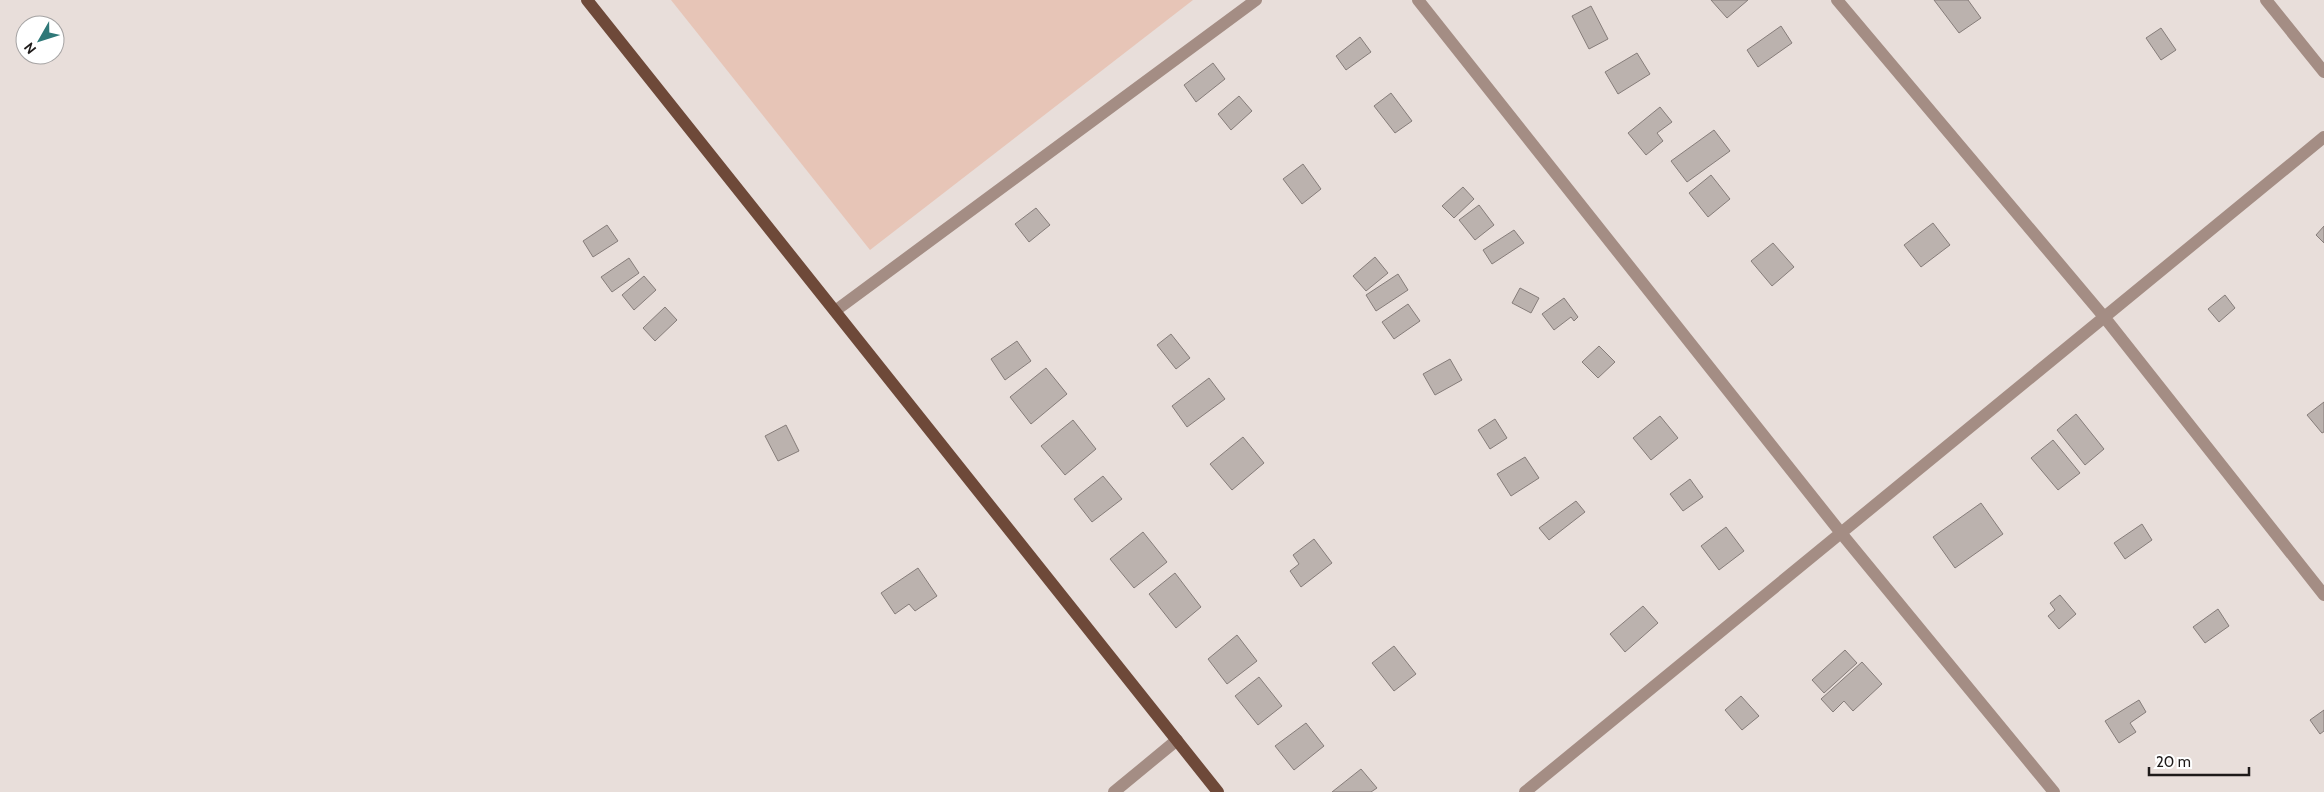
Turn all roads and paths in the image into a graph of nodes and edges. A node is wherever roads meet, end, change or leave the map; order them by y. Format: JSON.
{"nodes":[{"id":1,"x":587,"y":0,"type":"edge"},
{"id":2,"x":1256,"y":0,"type":"edge"},
{"id":3,"x":1418,"y":0,"type":"edge"},
{"id":4,"x":1836,"y":0,"type":"edge"},
{"id":5,"x":2266,"y":0,"type":"edge"},
{"id":6,"x":2324,"y":72,"type":"edge"},
{"id":7,"x":2324,"y":138,"type":"edge"},
{"id":8,"x":835,"y":311,"type":"junction"},
{"id":9,"x":2105,"y":318,"type":"junction"},
{"id":10,"x":1841,"y":533,"type":"junction"},
{"id":11,"x":2324,"y":595,"type":"edge"},
{"id":12,"x":1177,"y":740,"type":"junction"},
{"id":13,"x":1114,"y":792,"type":"edge"},
{"id":14,"x":1218,"y":792,"type":"edge"},
{"id":15,"x":1525,"y":792,"type":"edge"},
{"id":16,"x":2054,"y":792,"type":"edge"}],
"edges":[{"from":1,"to":8,"type":"main road"},
{"from":2,"to":8,"type":"street"},
{"from":3,"to":10,"type":"street"},
{"from":4,"to":9,"type":"street"},
{"from":5,"to":6,"type":"street"},
{"from":7,"to":9,"type":"street"},
{"from":8,"to":12,"type":"main road"},
{"from":9,"to":10,"type":"street"},
{"from":9,"to":11,"type":"street"},
{"from":10,"to":15,"type":"street"},
{"from":10,"to":16,"type":"street"},
{"from":12,"to":13,"type":"street"},
{"from":12,"to":14,"type":"main road"}]}
